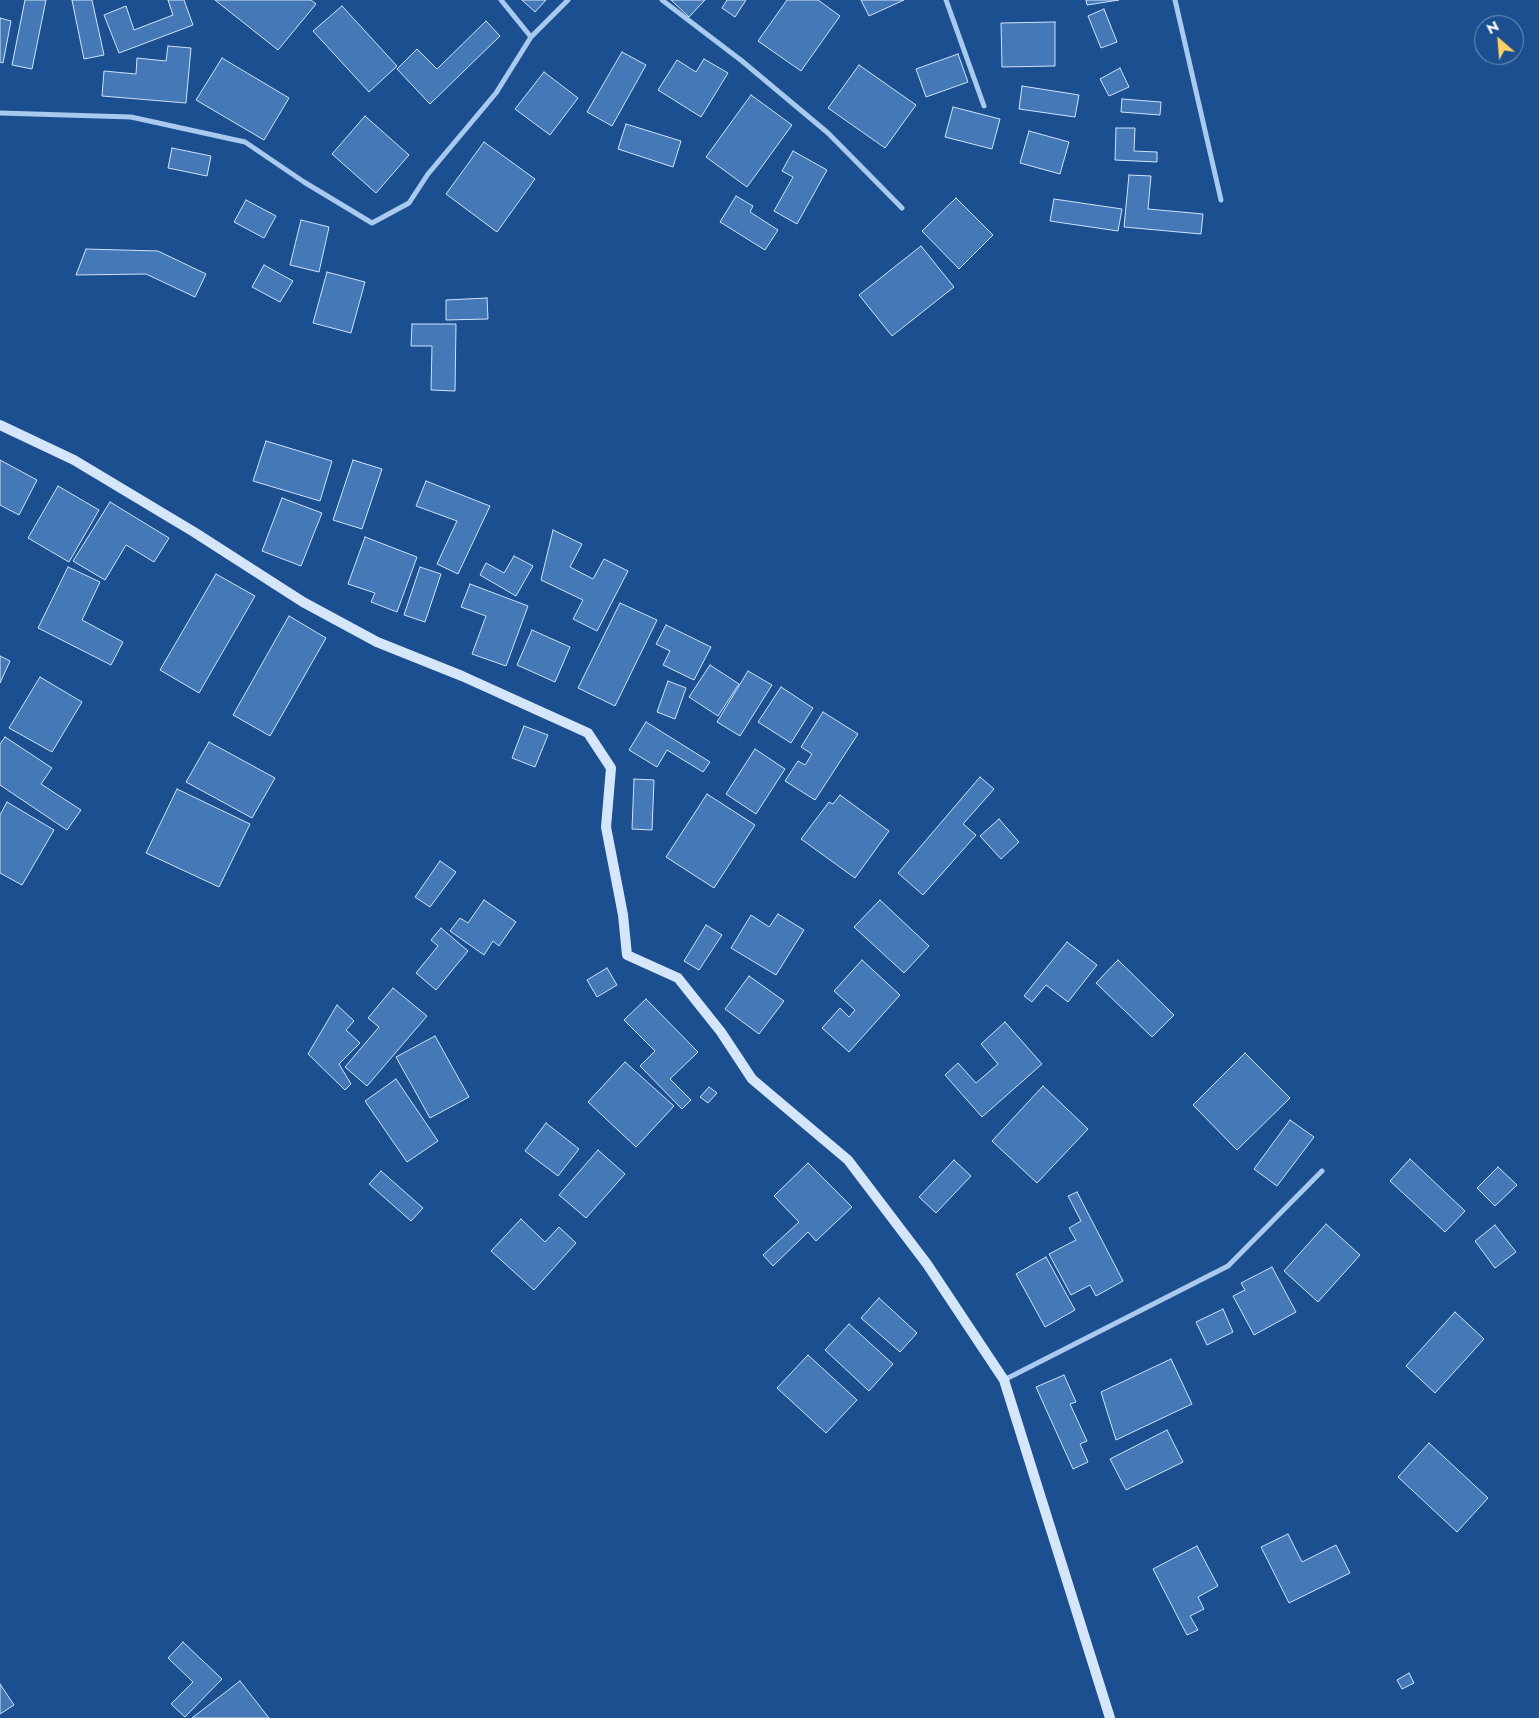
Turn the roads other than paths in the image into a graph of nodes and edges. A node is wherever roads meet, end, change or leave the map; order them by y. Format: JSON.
{"nodes":[{"id":1,"x":501,"y":0,"type":"edge"},
{"id":2,"x":568,"y":0,"type":"edge"},
{"id":3,"x":662,"y":0,"type":"edge"},
{"id":4,"x":946,"y":0,"type":"edge"},
{"id":5,"x":1176,"y":0,"type":"edge"},
{"id":6,"x":531,"y":37,"type":"junction"},
{"id":7,"x":984,"y":106,"type":"dead end"},
{"id":8,"x":0,"y":113,"type":"edge"},
{"id":9,"x":1221,"y":200,"type":"dead end"},
{"id":10,"x":902,"y":208,"type":"dead end"},
{"id":11,"x":0,"y":425,"type":"edge"},
{"id":12,"x":1322,"y":1171,"type":"dead end"},
{"id":13,"x":1004,"y":1380,"type":"junction"},
{"id":14,"x":1110,"y":1718,"type":"edge"}],
"edges":[{"from":1,"to":6,"type":"street"},
{"from":2,"to":6,"type":"street"},
{"from":3,"to":10,"type":"street"},
{"from":4,"to":7,"type":"street"},
{"from":5,"to":9,"type":"street"},
{"from":6,"to":8,"type":"street"},
{"from":11,"to":13,"type":"street"},
{"from":12,"to":13,"type":"street"},
{"from":13,"to":14,"type":"street"}]}
